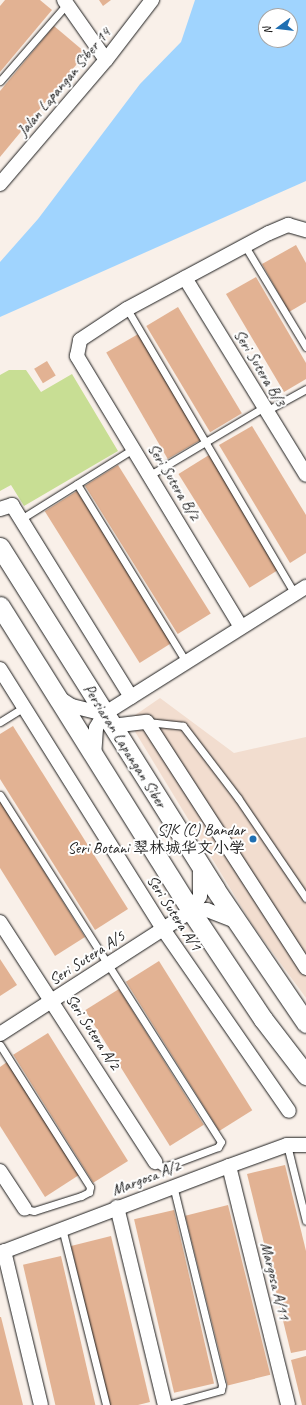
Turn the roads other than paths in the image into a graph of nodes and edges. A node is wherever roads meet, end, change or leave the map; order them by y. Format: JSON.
{"nodes":[{"id":1,"x":150,"y":1,"type":"edge"},
{"id":2,"x":66,"y":2,"type":"edge"},
{"id":3,"x":106,"y":60,"type":"junction"},
{"id":4,"x":0,"y":81,"type":"edge"},
{"id":5,"x":0,"y":184,"type":"edge"},
{"id":6,"x":306,"y":230,"type":"edge"},
{"id":7,"x":245,"y":246,"type":"junction"},
{"id":8,"x":185,"y":278,"type":"junction"},
{"id":9,"x":127,"y":309,"type":"junction"},
{"id":10,"x":306,"y":347,"type":"edge"},
{"id":11,"x":306,"y":389,"type":"edge"},
{"id":12,"x":265,"y":409,"type":"junction"},
{"id":13,"x":205,"y":441,"type":"junction"},
{"id":14,"x":134,"y":448,"type":"junction"},
{"id":15,"x":150,"y":475,"type":"junction"},
{"id":16,"x":306,"y":475,"type":"edge"},
{"id":17,"x":77,"y":484,"type":"junction"},
{"id":18,"x":0,"y":509,"type":"edge"},
{"id":19,"x":21,"y":519,"type":"junction"},
{"id":20,"x":0,"y":548,"type":"edge"},
{"id":21,"x":300,"y":590,"type":"edge"},
{"id":22,"x":0,"y":606,"type":"edge"},
{"id":23,"x":242,"y":628,"type":"junction"},
{"id":24,"x":186,"y":662,"type":"junction"},
{"id":25,"x":0,"y":668,"type":"edge"},
{"id":26,"x":56,"y":696,"type":"junction"},
{"id":27,"x":131,"y":697,"type":"junction"},
{"id":28,"x":24,"y":707,"type":"junction"},
{"id":29,"x":108,"y":720,"type":"junction"},
{"id":30,"x":0,"y":722,"type":"edge"},
{"id":31,"x":147,"y":722,"type":"junction"},
{"id":32,"x":94,"y":757,"type":"junction"},
{"id":33,"x":0,"y":796,"type":"edge"},
{"id":34,"x":200,"y":865,"type":"junction"},
{"id":35,"x":306,"y":898,"type":"edge"},
{"id":36,"x":191,"y":911,"type":"junction"},
{"id":37,"x":237,"y":921,"type":"junction"},
{"id":38,"x":0,"y":922,"type":"edge"},
{"id":39,"x":164,"y":929,"type":"junction"},
{"id":40,"x":110,"y":964,"type":"junction"},
{"id":41,"x":306,"y":968,"type":"edge"},
{"id":42,"x":52,"y":1001,"type":"junction"},
{"id":43,"x":306,"y":1023,"type":"edge"},
{"id":44,"x":0,"y":1034,"type":"edge"},
{"id":45,"x":0,"y":1045,"type":"edge"},
{"id":46,"x":306,"y":1075,"type":"edge"},
{"id":47,"x":289,"y":1111,"type":"dead end"},
{"id":48,"x":287,"y":1145,"type":"junction"},
{"id":49,"x":306,"y":1145,"type":"edge"},
{"id":50,"x":155,"y":1162,"type":"joint"},
{"id":51,"x":229,"y":1166,"type":"junction"},
{"id":52,"x":0,"y":1171,"type":"edge"},
{"id":53,"x":173,"y":1186,"type":"junction"},
{"id":54,"x":118,"y":1207,"type":"junction"},
{"id":55,"x":24,"y":1209,"type":"joint"},
{"id":56,"x":306,"y":1221,"type":"edge"},
{"id":57,"x":62,"y":1228,"type":"junction"},
{"id":58,"x":2,"y":1252,"type":"edge"},
{"id":59,"x":40,"y":1405,"type":"edge"},
{"id":60,"x":106,"y":1405,"type":"edge"},
{"id":61,"x":166,"y":1405,"type":"edge"},
{"id":62,"x":288,"y":1405,"type":"edge"}],
"edges":[{"from":1,"to":3,"type":"street","name":"Jalan Lapangan Siber 14"},
{"from":2,"to":3,"type":"street"},
{"from":2,"to":4,"type":"lane"},
{"from":3,"to":5,"type":"street","name":"Jalan Lapangan Siber 14"},
{"from":6,"to":7,"type":"street"},
{"from":7,"to":8,"type":"street"},
{"from":7,"to":10,"type":"lane"},
{"from":8,"to":9,"type":"street"},
{"from":8,"to":12,"type":"street","name":"Seri Sutera B/3"},
{"from":9,"to":13,"type":"lane"},
{"from":9,"to":14,"type":"street","name":"Seri Sutera B/2"},
{"from":11,"to":12,"type":"lane"},
{"from":12,"to":13,"type":"lane"},
{"from":12,"to":16,"type":"street","name":"Seri Sutera B/3"},
{"from":13,"to":15,"type":"lane"},
{"from":13,"to":21,"type":"lane"},
{"from":14,"to":15,"type":"street","name":"Seri Sutera B/2"},
{"from":14,"to":17,"type":"lane"},
{"from":15,"to":23,"type":"street","name":"Seri Sutera B/2"},
{"from":17,"to":19,"type":"lane"},
{"from":17,"to":24,"type":"lane"},
{"from":18,"to":19,"type":"street"},
{"from":19,"to":27,"type":"street"},
{"from":20,"to":29,"type":"main road","name":"Persiaran Lapangan Siber"},
{"from":21,"to":23,"type":"street"},
{"from":22,"to":26,"type":"main road","name":"Persiaran Lapangan Siber"},
{"from":23,"to":24,"type":"street"},
{"from":24,"to":27,"type":"street"},
{"from":25,"to":28,"type":"street","name":"Seri Sutera A/1"},
{"from":26,"to":29,"type":"street"},
{"from":26,"to":32,"type":"main road","name":"Persiaran Lapangan Siber"},
{"from":27,"to":29,"type":"street"},
{"from":28,"to":30,"type":"lane"},
{"from":28,"to":39,"type":"street","name":"Seri Sutera A/1"},
{"from":29,"to":31,"type":"street"},
{"from":29,"to":32,"type":"street"},
{"from":29,"to":34,"type":"main road","name":"Persiaran Lapangan Siber"},
{"from":31,"to":35,"type":"lane"},
{"from":31,"to":41,"type":"street"},
{"from":32,"to":36,"type":"main road","name":"Persiaran Lapangan Siber"},
{"from":33,"to":40,"type":"lane"},
{"from":34,"to":36,"type":"street"},
{"from":34,"to":37,"type":"main road","name":"Persiaran Lapangan Siber"},
{"from":36,"to":37,"type":"street"},
{"from":36,"to":39,"type":"street","name":"Seri Sutera A/5"},
{"from":36,"to":46,"type":"main road","name":"Persiaran Lapangan Siber"},
{"from":37,"to":43,"type":"main road","name":"Persiaran Lapangan Siber"},
{"from":38,"to":42,"type":"street","name":"Seri Sutera A/2"},
{"from":39,"to":40,"type":"street","name":"Seri Sutera A/5"},
{"from":39,"to":47,"type":"street","name":"Seri Sutera A/1"},
{"from":40,"to":42,"type":"street","name":"Seri Sutera A/5"},
{"from":40,"to":50,"type":"lane"},
{"from":42,"to":44,"type":"street","name":"Seri Sutera A/5"},
{"from":42,"to":50,"type":"street","name":"Seri Sutera A/2"},
{"from":45,"to":55,"type":"lane"},
{"from":48,"to":49,"type":"street","name":"Margosa A/2"},
{"from":48,"to":51,"type":"street","name":"Margosa A/2"},
{"from":48,"to":56,"type":"lane"},
{"from":51,"to":53,"type":"street","name":"Margosa A/2"},
{"from":51,"to":62,"type":"street","name":"Margosa A/11"},
{"from":52,"to":55,"type":"street"},
{"from":53,"to":54,"type":"street","name":"Margosa A/2"},
{"from":53,"to":61,"type":"lane"},
{"from":54,"to":57,"type":"street","name":"Margosa A/2"},
{"from":54,"to":61,"type":"street"},
{"from":57,"to":58,"type":"street","name":"Margosa A/2"},
{"from":57,"to":60,"type":"lane"},
{"from":58,"to":59,"type":"street"}]}
